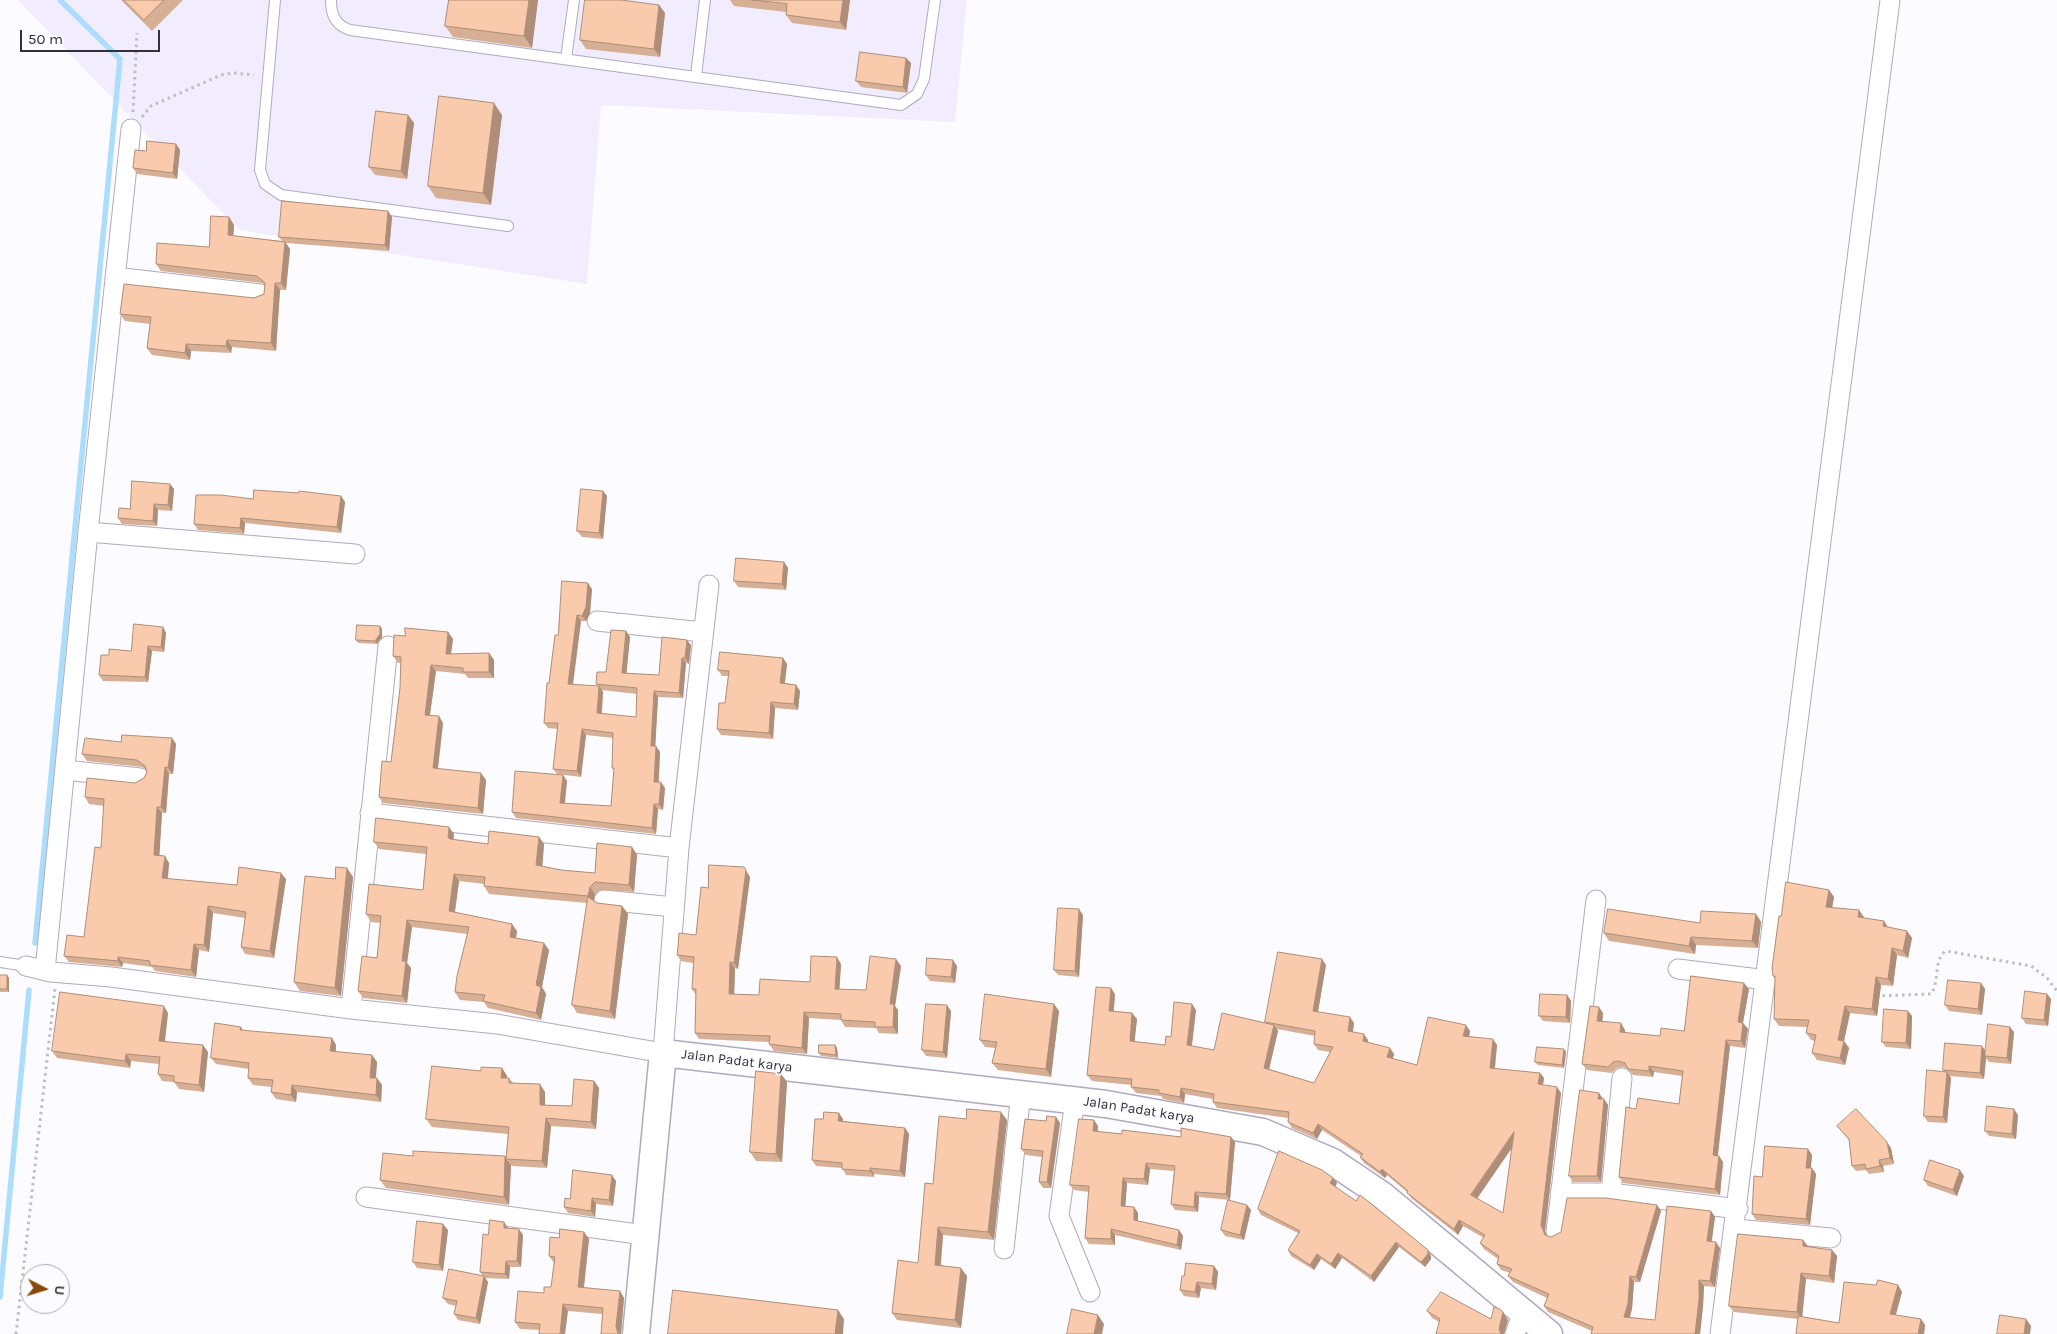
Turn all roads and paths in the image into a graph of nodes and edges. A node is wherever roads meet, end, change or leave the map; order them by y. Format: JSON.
{"nodes":[{"id":1,"x":275,"y":0,"type":"edge"},
{"id":2,"x":331,"y":0,"type":"edge"},
{"id":3,"x":574,"y":0,"type":"edge"},
{"id":4,"x":705,"y":0,"type":"edge"},
{"id":5,"x":935,"y":0,"type":"edge"},
{"id":6,"x":1890,"y":0,"type":"edge"},
{"id":7,"x":137,"y":33,"type":"edge"},
{"id":8,"x":566,"y":59,"type":"junction"},
{"id":9,"x":245,"y":74,"type":"dead end"},
{"id":10,"x":696,"y":76,"type":"junction"},
{"id":11,"x":133,"y":101,"type":"dead end"},
{"id":12,"x":151,"y":106,"type":"dead end"},
{"id":13,"x":132,"y":129,"type":"dead end"},
{"id":14,"x":508,"y":226,"type":"dead end"},
{"id":15,"x":114,"y":277,"type":"junction"},
{"id":16,"x":260,"y":294,"type":"edge"},
{"id":17,"x":88,"y":532,"type":"junction"},
{"id":18,"x":355,"y":554,"type":"dead end"},
{"id":19,"x":709,"y":585,"type":"dead end"},
{"id":20,"x":597,"y":621,"type":"dead end"},
{"id":21,"x":703,"y":632,"type":"junction"},
{"id":22,"x":388,"y":646,"type":"dead end"},
{"id":23,"x":66,"y":770,"type":"junction"},
{"id":24,"x":140,"y":778,"type":"edge"},
{"id":25,"x":370,"y":813,"type":"junction"},
{"id":26,"x":679,"y":848,"type":"junction"},
{"id":27,"x":604,"y":900,"type":"dead end"},
{"id":28,"x":1596,"y":900,"type":"dead end"},
{"id":29,"x":674,"y":907,"type":"junction"},
{"id":30,"x":0,"y":962,"type":"edge"},
{"id":31,"x":1678,"y":969,"type":"dead end"},
{"id":32,"x":42,"y":970,"type":"junction"},
{"id":33,"x":1767,"y":980,"type":"junction"},
{"id":34,"x":2057,"y":991,"type":"edge"},
{"id":35,"x":1874,"y":996,"type":"edge"},
{"id":36,"x":351,"y":1008,"type":"junction"},
{"id":37,"x":663,"y":1053,"type":"junction"},
{"id":38,"x":1622,"y":1078,"type":"dead end"},
{"id":39,"x":1021,"y":1093,"type":"junction"},
{"id":40,"x":1075,"y":1100,"type":"junction"},
{"id":41,"x":1560,"y":1193,"type":"junction"},
{"id":42,"x":1611,"y":1193,"type":"junction"},
{"id":43,"x":366,"y":1197,"type":"dead end"},
{"id":44,"x":1738,"y":1209,"type":"junction"},
{"id":45,"x":1736,"y":1229,"type":"junction"},
{"id":46,"x":1556,"y":1232,"type":"edge"},
{"id":47,"x":645,"y":1235,"type":"junction"},
{"id":48,"x":1831,"y":1238,"type":"dead end"},
{"id":49,"x":1004,"y":1249,"type":"dead end"},
{"id":50,"x":1090,"y":1292,"type":"dead end"},
{"id":51,"x":1519,"y":1322,"type":"edge"},
{"id":52,"x":16,"y":1334,"type":"edge"},
{"id":53,"x":636,"y":1334,"type":"edge"},
{"id":54,"x":1549,"y":1334,"type":"edge"},
{"id":55,"x":1720,"y":1334,"type":"edge"}],
"edges":[{"from":1,"to":14,"type":"lane"},
{"from":2,"to":8,"type":"lane"},
{"from":3,"to":8,"type":"lane"},
{"from":4,"to":10,"type":"lane"},
{"from":5,"to":10,"type":"lane"},
{"from":6,"to":33,"type":"street"},
{"from":7,"to":11,"type":"path"},
{"from":8,"to":10,"type":"lane"},
{"from":9,"to":12,"type":"path"},
{"from":13,"to":15,"type":"street"},
{"from":15,"to":16,"type":"street"},
{"from":15,"to":17,"type":"street"},
{"from":17,"to":18,"type":"street"},
{"from":17,"to":23,"type":"street"},
{"from":19,"to":21,"type":"street"},
{"from":20,"to":21,"type":"street"},
{"from":21,"to":26,"type":"street"},
{"from":22,"to":25,"type":"street"},
{"from":23,"to":24,"type":"street"},
{"from":23,"to":32,"type":"street"},
{"from":25,"to":26,"type":"street"},
{"from":25,"to":36,"type":"street"},
{"from":26,"to":29,"type":"street"},
{"from":27,"to":29,"type":"street"},
{"from":28,"to":41,"type":"street"},
{"from":29,"to":37,"type":"street"},
{"from":30,"to":32,"type":"lane"},
{"from":31,"to":33,"type":"street"},
{"from":32,"to":36,"type":"street"},
{"from":32,"to":52,"type":"path"},
{"from":33,"to":44,"type":"street"},
{"from":34,"to":35,"type":"path"},
{"from":36,"to":37,"type":"street"},
{"from":37,"to":39,"type":"main road","name":"Jalan Padat karya"},
{"from":37,"to":47,"type":"main road"},
{"from":38,"to":42,"type":"street"},
{"from":39,"to":40,"type":"main road","name":"Jalan Padat karya"},
{"from":39,"to":49,"type":"street"},
{"from":40,"to":50,"type":"street"},
{"from":40,"to":51,"type":"main road","name":"Jalan Padat karya"},
{"from":41,"to":42,"type":"street"},
{"from":41,"to":46,"type":"street"},
{"from":42,"to":44,"type":"street"},
{"from":43,"to":47,"type":"street"},
{"from":44,"to":45,"type":"street"},
{"from":45,"to":48,"type":"street"},
{"from":45,"to":55,"type":"street"},
{"from":47,"to":53,"type":"main road"},
{"from":51,"to":54,"type":"main road","name":"Jalan Padat karya"}]}
